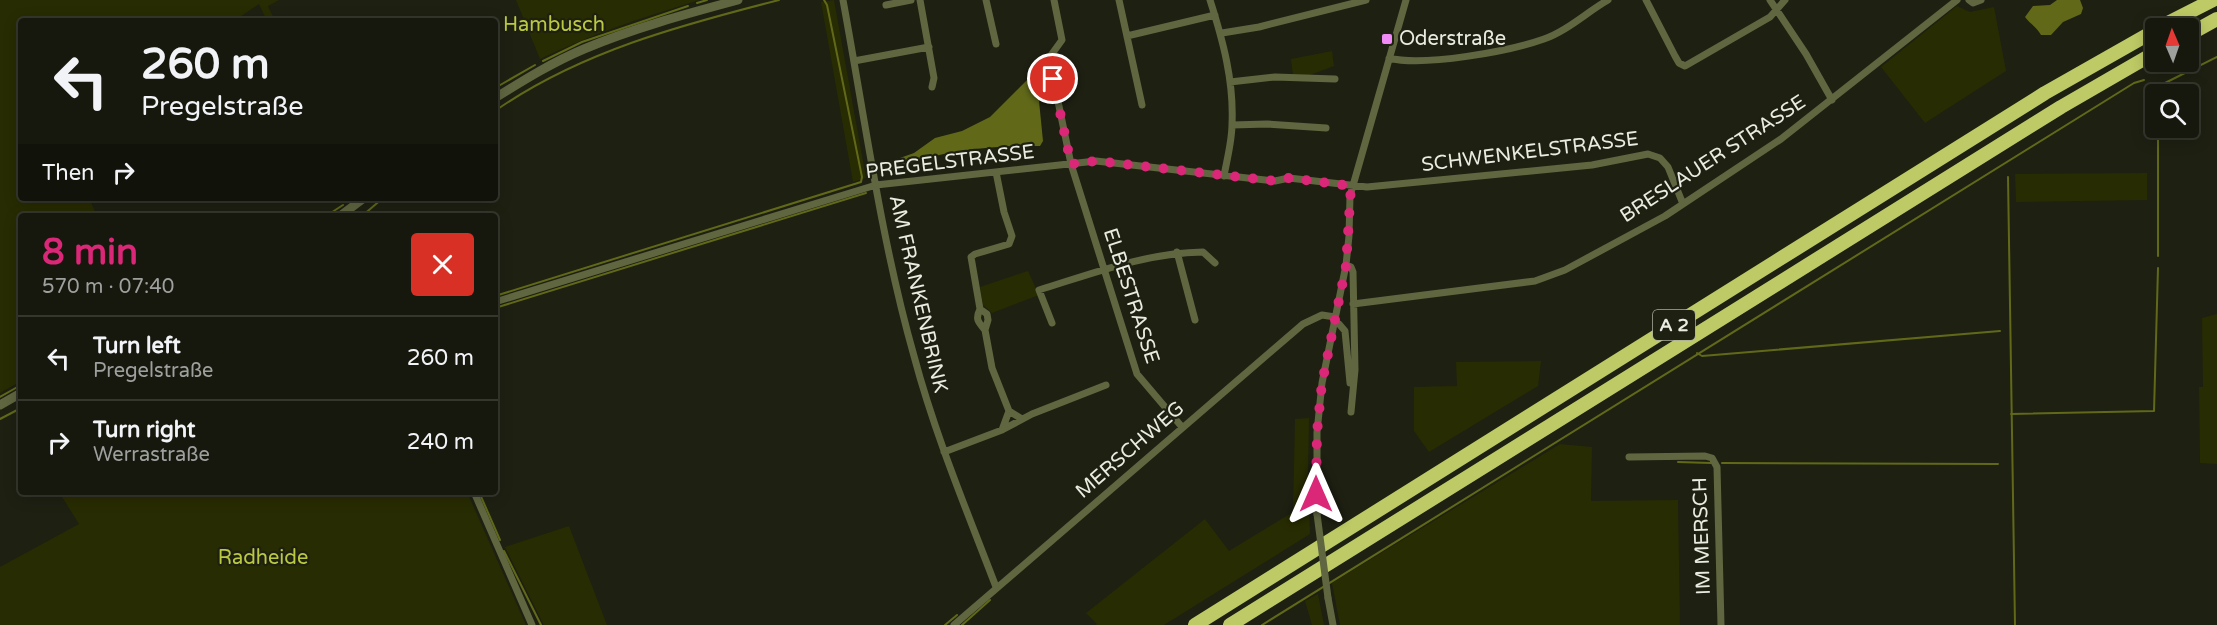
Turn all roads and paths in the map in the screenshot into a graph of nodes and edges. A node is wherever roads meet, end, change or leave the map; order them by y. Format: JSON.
{"nodes":[{"id":1,"x":738,"y":0,"type":"edge"},
{"id":2,"x":843,"y":0,"type":"edge"},
{"id":3,"x":911,"y":0,"type":"edge"},
{"id":4,"x":920,"y":0,"type":"edge"},
{"id":5,"x":986,"y":0,"type":"edge"},
{"id":6,"x":1054,"y":0,"type":"edge"},
{"id":7,"x":1119,"y":0,"type":"edge"},
{"id":8,"x":1210,"y":0,"type":"edge"},
{"id":9,"x":1366,"y":0,"type":"edge"},
{"id":10,"x":1405,"y":0,"type":"edge"},
{"id":11,"x":1608,"y":0,"type":"edge"},
{"id":12,"x":1646,"y":0,"type":"edge"},
{"id":13,"x":1770,"y":0,"type":"edge"},
{"id":14,"x":1785,"y":0,"type":"edge"},
{"id":15,"x":1957,"y":0,"type":"edge"},
{"id":16,"x":1969,"y":0,"type":"edge"},
{"id":17,"x":1980,"y":0,"type":"edge"},
{"id":18,"x":2212,"y":0,"type":"edge"},
{"id":19,"x":1597,"y":3,"type":"edge"},
{"id":20,"x":886,"y":5,"type":"dead end"},
{"id":21,"x":1776,"y":10,"type":"junction"},
{"id":22,"x":1215,"y":15,"type":"junction"},
{"id":23,"x":2178,"y":18,"type":"edge"},
{"id":24,"x":2217,"y":19,"type":"edge"},
{"id":25,"x":2199,"y":29,"type":"edge"},
{"id":26,"x":1221,"y":33,"type":"junction"},
{"id":27,"x":1127,"y":36,"type":"junction"},
{"id":28,"x":2145,"y":36,"type":"edge"},
{"id":29,"x":996,"y":44,"type":"dead end"},
{"id":30,"x":929,"y":47,"type":"junction"},
{"id":31,"x":1389,"y":58,"type":"junction"},
{"id":32,"x":2145,"y":58,"type":"edge"},
{"id":33,"x":854,"y":61,"type":"junction"},
{"id":34,"x":1335,"y":79,"type":"dead end"},
{"id":35,"x":1230,"y":82,"type":"junction"},
{"id":36,"x":932,"y":87,"type":"dead end"},
{"id":37,"x":498,"y":96,"type":"edge"},
{"id":38,"x":1832,"y":100,"type":"junction"},
{"id":39,"x":1142,"y":105,"type":"dead end"},
{"id":40,"x":1232,"y":125,"type":"junction"},
{"id":41,"x":1326,"y":128,"type":"dead end"},
{"id":42,"x":1071,"y":164,"type":"junction"},
{"id":43,"x":996,"y":172,"type":"junction"},
{"id":44,"x":1224,"y":176,"type":"junction"},
{"id":45,"x":876,"y":185,"type":"junction"},
{"id":46,"x":1351,"y":186,"type":"junction"},
{"id":47,"x":1683,"y":204,"type":"junction"},
{"id":48,"x":1177,"y":252,"type":"junction"},
{"id":49,"x":1215,"y":263,"type":"dead end"},
{"id":50,"x":1346,"y":266,"type":"junction"},
{"id":51,"x":1104,"y":270,"type":"junction"},
{"id":52,"x":498,"y":301,"type":"edge"},
{"id":53,"x":1353,"y":304,"type":"junction"},
{"id":54,"x":1195,"y":320,"type":"dead end"},
{"id":55,"x":1335,"y":320,"type":"junction"},
{"id":56,"x":1052,"y":323,"type":"dead end"},
{"id":57,"x":1106,"y":385,"type":"dead end"},
{"id":58,"x":1352,"y":389,"type":"junction"},
{"id":59,"x":18,"y":395,"type":"edge"},
{"id":60,"x":0,"y":405,"type":"edge"},
{"id":61,"x":1009,"y":411,"type":"junction"},
{"id":62,"x":1351,"y":412,"type":"dead end"},
{"id":63,"x":1022,"y":419,"type":"junction"},
{"id":64,"x":1182,"y":427,"type":"junction"},
{"id":65,"x":1002,"y":430,"type":"junction"},
{"id":66,"x":944,"y":452,"type":"junction"},
{"id":67,"x":1629,"y":458,"type":"dead end"},
{"id":68,"x":475,"y":495,"type":"edge"},
{"id":69,"x":996,"y":587,"type":"junction"},
{"id":70,"x":532,"y":625,"type":"edge"},
{"id":71,"x":954,"y":625,"type":"edge"},
{"id":72,"x":1195,"y":625,"type":"edge"},
{"id":73,"x":1230,"y":625,"type":"edge"},
{"id":74,"x":1333,"y":625,"type":"edge"},
{"id":75,"x":1721,"y":625,"type":"edge"}],
"edges":[{"from":1,"to":37,"type":"street"},
{"from":2,"to":33,"type":"street","name":"AM FRANKENBRINK"},
{"from":3,"to":20,"type":"street"},
{"from":4,"to":30,"type":"street"},
{"from":5,"to":29,"type":"street"},
{"from":6,"to":42,"type":"street","name":"ELBESTRASSE"},
{"from":7,"to":27,"type":"street"},
{"from":8,"to":22,"type":"street"},
{"from":9,"to":26,"type":"street"},
{"from":10,"to":31,"type":"street"},
{"from":11,"to":19,"type":"street"},
{"from":12,"to":21,"type":"street"},
{"from":13,"to":21,"type":"street"},
{"from":14,"to":21,"type":"street"},
{"from":15,"to":38,"type":"street","name":"BRESLAUER STRASSE"},
{"from":16,"to":17,"type":"street"},
{"from":18,"to":23,"type":"highway","number":"A 2"},
{"from":19,"to":31,"type":"street"},
{"from":21,"to":38,"type":"street"},
{"from":22,"to":26,"type":"street"},
{"from":22,"to":27,"type":"street"},
{"from":24,"to":25,"type":"highway"},
{"from":26,"to":35,"type":"street"},
{"from":27,"to":39,"type":"street"},
{"from":28,"to":72,"type":"highway","number":"A 2"},
{"from":30,"to":33,"type":"street"},
{"from":30,"to":36,"type":"street"},
{"from":31,"to":46,"type":"street"},
{"from":32,"to":73,"type":"highway","number":"A 2"},
{"from":33,"to":45,"type":"street","name":"AM FRANKENBRINK"},
{"from":34,"to":35,"type":"street"},
{"from":35,"to":40,"type":"street"},
{"from":38,"to":47,"type":"street","name":"BRESLAUER STRASSE"},
{"from":40,"to":41,"type":"street"},
{"from":40,"to":44,"type":"street"},
{"from":42,"to":43,"type":"street","name":"PREGELSTRASSE"},
{"from":42,"to":44,"type":"street","name":"PREGELSTRASSE"},
{"from":42,"to":51,"type":"street","name":"ELBESTRASSE"},
{"from":43,"to":45,"type":"street","name":"PREGELSTRASSE"},
{"from":43,"to":61,"type":"street"},
{"from":44,"to":46,"type":"street","name":"PREGELSTRASSE"},
{"from":45,"to":52,"type":"street","name":"PREGELSTRASSE"},
{"from":45,"to":66,"type":"street","name":"AM FRANKENBRINK"},
{"from":46,"to":47,"type":"street","name":"SCHWENKELSTRASSE"},
{"from":46,"to":50,"type":"street"},
{"from":47,"to":53,"type":"street","name":"BRESLAUER STRASSE"},
{"from":48,"to":49,"type":"street"},
{"from":48,"to":51,"type":"street"},
{"from":48,"to":54,"type":"street"},
{"from":50,"to":53,"type":"street"},
{"from":50,"to":55,"type":"street"},
{"from":51,"to":56,"type":"street"},
{"from":51,"to":64,"type":"street","name":"ELBESTRASSE"},
{"from":53,"to":58,"type":"street"},
{"from":55,"to":58,"type":"street"},
{"from":55,"to":64,"type":"street","name":"MERSCHWEG"},
{"from":55,"to":74,"type":"street","bridge":true},
{"from":57,"to":63,"type":"street"},
{"from":58,"to":62,"type":"street"},
{"from":59,"to":60,"type":"street"},
{"from":61,"to":63,"type":"street"},
{"from":61,"to":65,"type":"street"},
{"from":63,"to":65,"type":"street"},
{"from":64,"to":69,"type":"street","name":"MERSCHWEG"},
{"from":65,"to":66,"type":"street"},
{"from":66,"to":69,"type":"street","name":"AM FRANKENBRINK"},
{"from":67,"to":75,"type":"street","name":"IM MERSCH"},
{"from":68,"to":70,"type":"street"},
{"from":69,"to":71,"type":"street","name":"MERSCHWEG"}]}
